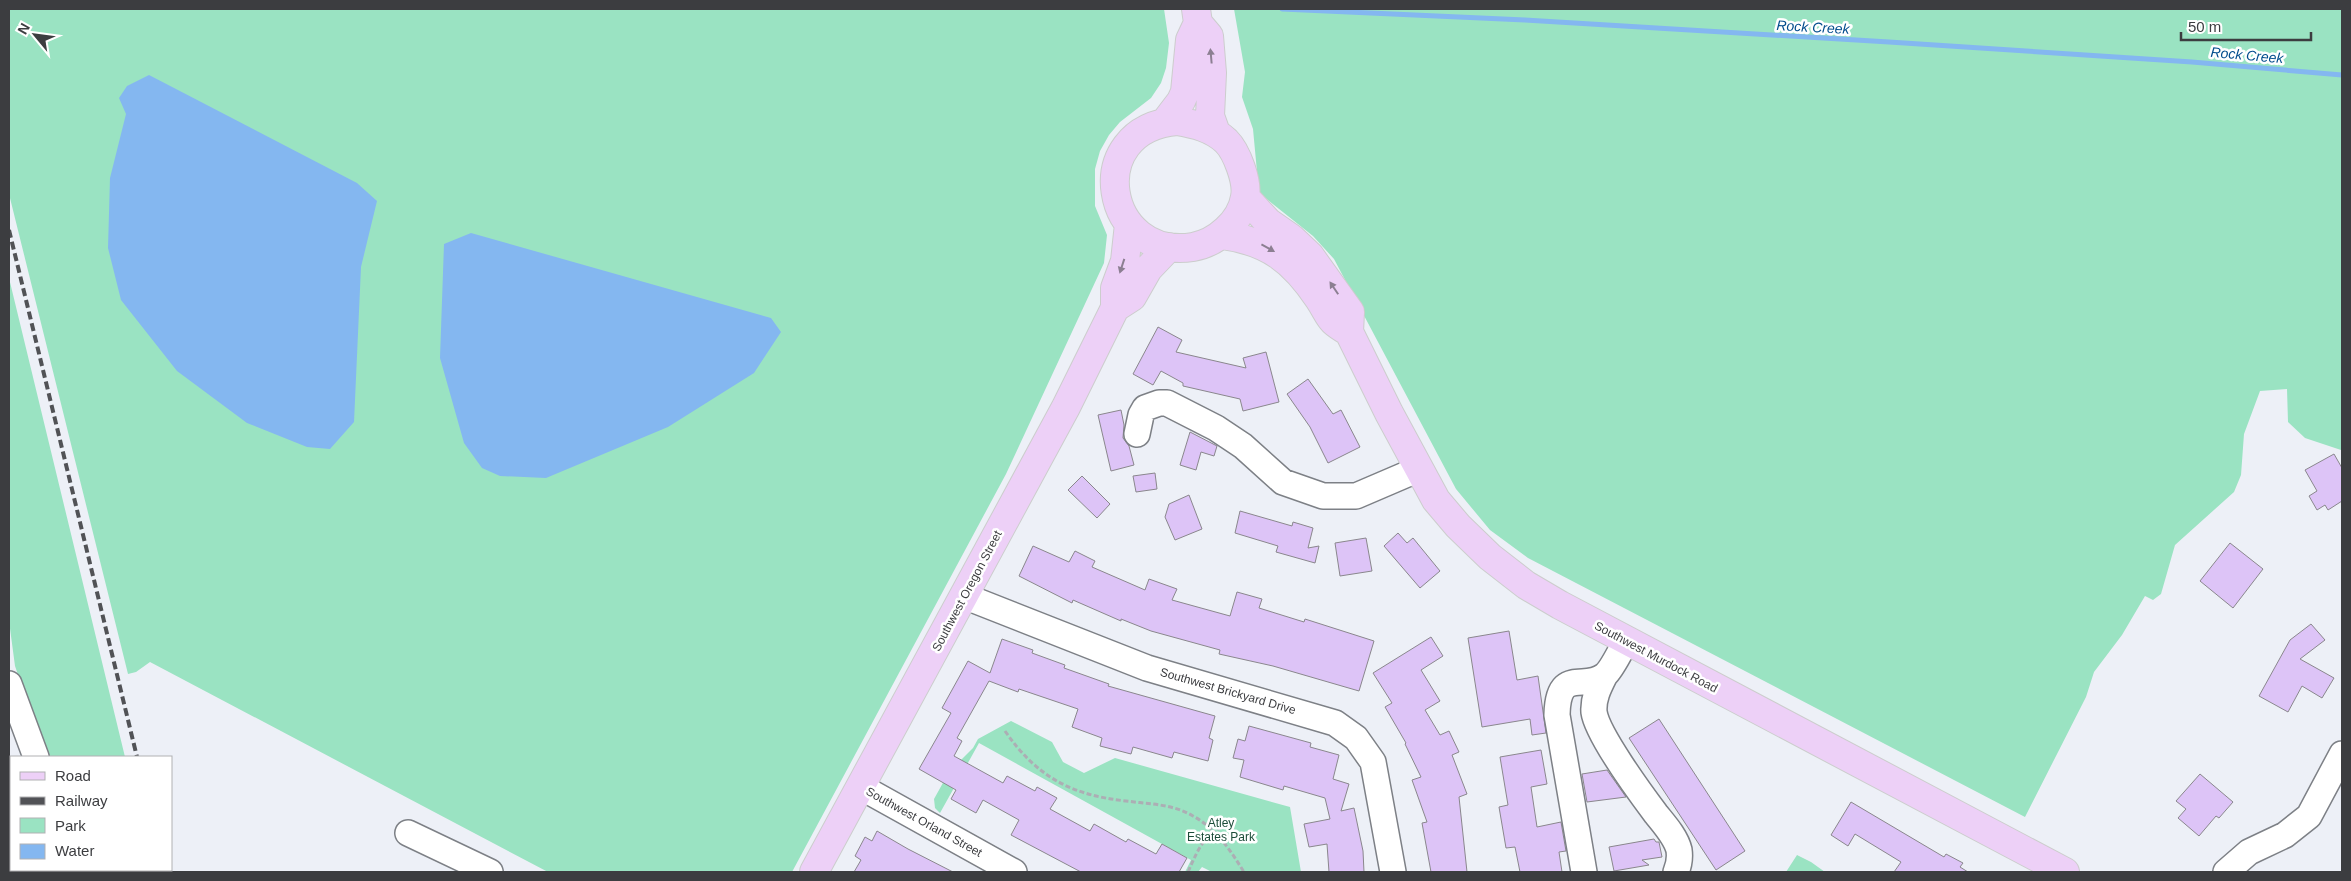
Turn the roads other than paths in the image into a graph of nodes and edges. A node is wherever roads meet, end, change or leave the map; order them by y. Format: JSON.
{"nodes":[{"id":1,"x":1197,"y":16,"type":"edge"},
{"id":2,"x":1165,"y":122,"type":"junction"},
{"id":3,"x":1216,"y":133,"type":"junction"},
{"id":4,"x":1246,"y":197,"type":"junction"},
{"id":5,"x":1129,"y":224,"type":"junction"},
{"id":6,"x":1222,"y":235,"type":"junction"},
{"id":7,"x":1169,"y":247,"type":"junction"},
{"id":8,"x":1115,"y":308,"type":"junction"},
{"id":9,"x":1349,"y":332,"type":"junction"},
{"id":10,"x":1137,"y":434,"type":"dead end"},
{"id":11,"x":1419,"y":469,"type":"junction"},
{"id":12,"x":964,"y":596,"type":"junction"},
{"id":13,"x":1626,"y":641,"type":"junction"},
{"id":14,"x":1605,"y":675,"type":"junction"},
{"id":15,"x":9,"y":684,"type":"edge"},
{"id":16,"x":2342,"y":754,"type":"edge"},
{"id":17,"x":36,"y":756,"type":"edge"},
{"id":18,"x":861,"y":787,"type":"junction"},
{"id":19,"x":408,"y":833,"type":"dead end"},
{"id":20,"x":490,"y":872,"type":"edge"},
{"id":21,"x":814,"y":872,"type":"edge"},
{"id":22,"x":1014,"y":872,"type":"edge"},
{"id":23,"x":1393,"y":872,"type":"edge"},
{"id":24,"x":1584,"y":872,"type":"edge"},
{"id":25,"x":1676,"y":872,"type":"edge"},
{"id":26,"x":2065,"y":872,"type":"edge"},
{"id":27,"x":2226,"y":872,"type":"edge"}],
"edges":[{"from":1,"to":2,"type":"main road"},
{"from":3,"to":1,"type":"main road","one_way":true},
{"from":2,"to":3,"type":"main road"},
{"from":2,"to":5,"type":"main road"},
{"from":3,"to":4,"type":"main road"},
{"from":4,"to":6,"type":"main road"},
{"from":9,"to":4,"type":"main road","name":"Southwest Murdock Road","one_way":true},
{"from":5,"to":7,"type":"main road"},
{"from":5,"to":8,"type":"main road","name":"Southwest Oregon Street","one_way":true},
{"from":6,"to":7,"type":"main road"},
{"from":6,"to":9,"type":"main road","name":"Southwest Murdock Road","one_way":true},
{"from":7,"to":8,"type":"main road","name":"Southwest Oregon Street"},
{"from":8,"to":12,"type":"main road","name":"Southwest Oregon Street"},
{"from":9,"to":11,"type":"main road","name":"Southwest Murdock Road"},
{"from":10,"to":11,"type":"street"},
{"from":11,"to":13,"type":"main road","name":"Southwest Murdock Road"},
{"from":12,"to":18,"type":"main road","name":"Southwest Oregon Street"},
{"from":12,"to":23,"type":"street","name":"Southwest Brickyard Drive"},
{"from":13,"to":14,"type":"street"},
{"from":13,"to":26,"type":"main road","name":"Southwest Murdock Road"},
{"from":14,"to":24,"type":"street"},
{"from":14,"to":25,"type":"street"},
{"from":15,"to":17,"type":"street"},
{"from":16,"to":27,"type":"street"},
{"from":18,"to":21,"type":"main road","name":"Southwest Oregon Street"},
{"from":18,"to":22,"type":"street","name":"Southwest Orland Street"},
{"from":19,"to":20,"type":"street"}]}
